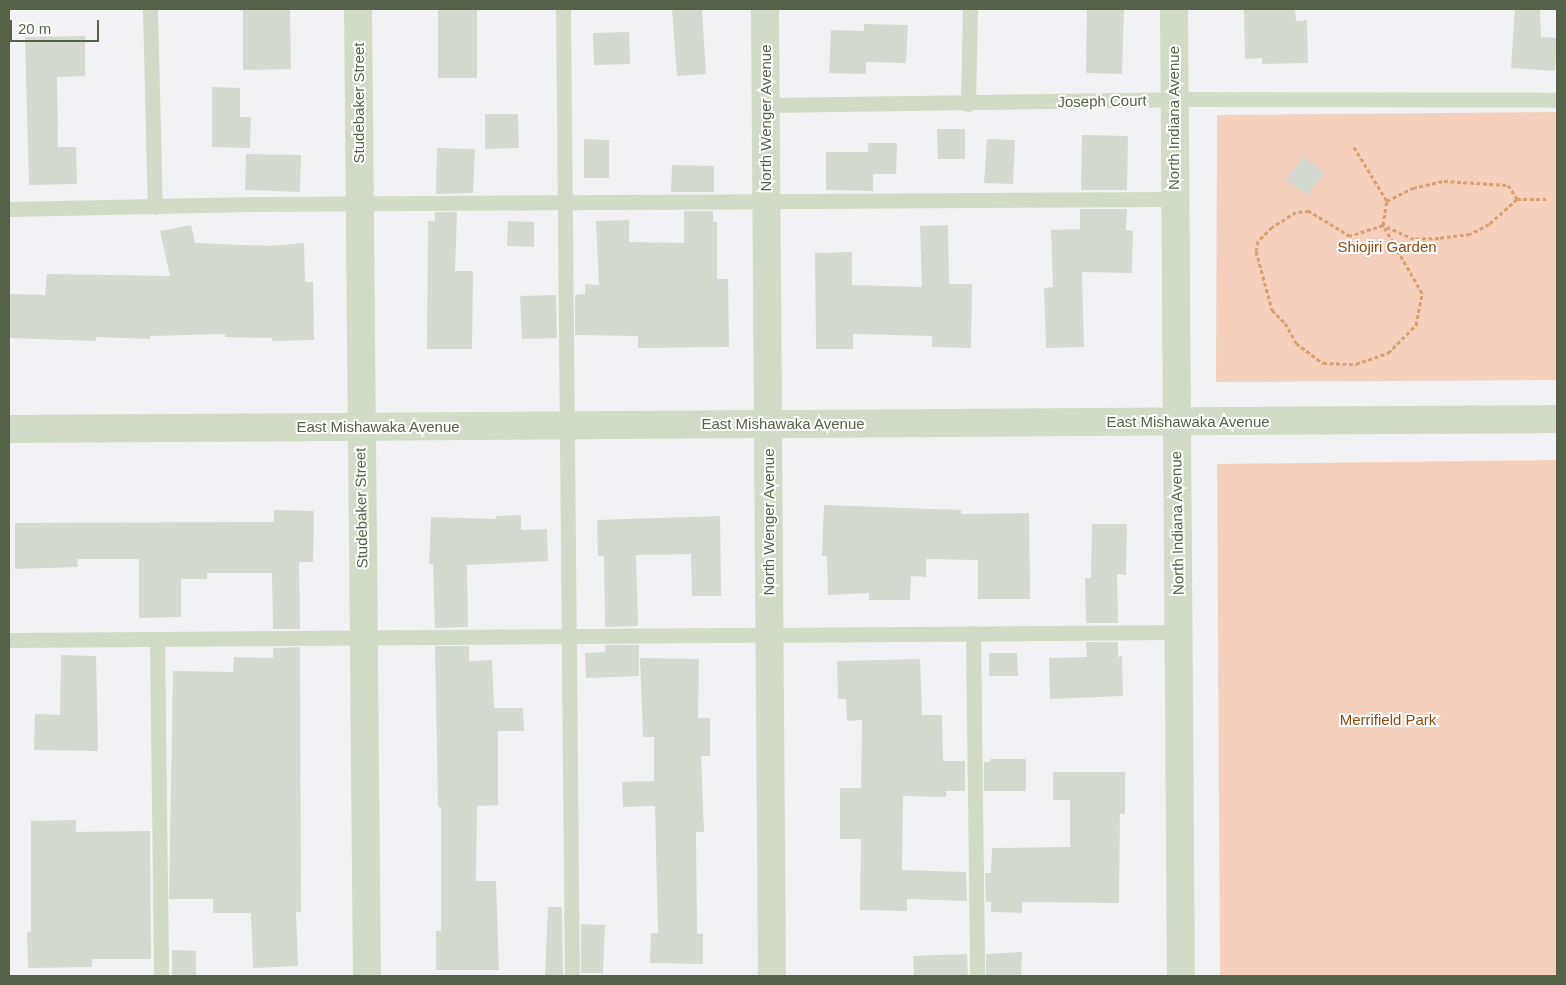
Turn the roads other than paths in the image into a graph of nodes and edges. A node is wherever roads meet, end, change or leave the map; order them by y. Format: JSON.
{"nodes":[{"id":1,"x":150,"y":9,"type":"edge"},
{"id":2,"x":358,"y":9,"type":"edge"},
{"id":3,"x":564,"y":9,"type":"edge"},
{"id":4,"x":765,"y":9,"type":"edge"},
{"id":5,"x":970,"y":9,"type":"edge"},
{"id":6,"x":1174,"y":9,"type":"edge"},
{"id":7,"x":1174,"y":99,"type":"junction"},
{"id":8,"x":1557,"y":100,"type":"edge"},
{"id":9,"x":968,"y":104,"type":"junction"},
{"id":10,"x":766,"y":105,"type":"junction"},
{"id":11,"x":1174,"y":200,"type":"junction"},
{"id":12,"x":766,"y":203,"type":"junction"},
{"id":13,"x":360,"y":204,"type":"junction"},
{"id":14,"x":567,"y":204,"type":"junction"},
{"id":15,"x":154,"y":207,"type":"junction"},
{"id":16,"x":9,"y":209,"type":"edge"},
{"id":17,"x":1557,"y":419,"type":"edge"},
{"id":18,"x":1176,"y":422,"type":"junction"},
{"id":19,"x":768,"y":424,"type":"junction"},
{"id":20,"x":568,"y":426,"type":"junction"},
{"id":21,"x":360,"y":427,"type":"junction"},
{"id":22,"x":9,"y":429,"type":"edge"},
{"id":23,"x":1178,"y":632,"type":"junction"},
{"id":24,"x":973,"y":633,"type":"junction"},
{"id":25,"x":770,"y":635,"type":"junction"},
{"id":26,"x":569,"y":636,"type":"junction"},
{"id":27,"x":363,"y":637,"type":"junction"},
{"id":28,"x":158,"y":639,"type":"junction"},
{"id":29,"x":9,"y":640,"type":"edge"},
{"id":30,"x":161,"y":976,"type":"edge"},
{"id":31,"x":367,"y":976,"type":"edge"},
{"id":32,"x":572,"y":976,"type":"edge"},
{"id":33,"x":772,"y":976,"type":"edge"},
{"id":34,"x":976,"y":976,"type":"edge"},
{"id":35,"x":1181,"y":976,"type":"edge"}],
"edges":[{"from":1,"to":15,"type":"lane"},
{"from":2,"to":13,"type":"street","name":"Studebaker Street"},
{"from":3,"to":14,"type":"lane"},
{"from":4,"to":10,"type":"street","name":"North Wenger Avenue"},
{"from":5,"to":9,"type":"lane"},
{"from":6,"to":7,"type":"street","name":"North Indiana Avenue"},
{"from":7,"to":8,"type":"lane","name":"Joseph Court"},
{"from":7,"to":9,"type":"lane","name":"Joseph Court"},
{"from":7,"to":11,"type":"street","name":"North Indiana Avenue"},
{"from":9,"to":10,"type":"lane","name":"Joseph Court"},
{"from":10,"to":12,"type":"street","name":"North Wenger Avenue"},
{"from":11,"to":12,"type":"lane"},
{"from":11,"to":18,"type":"street","name":"North Indiana Avenue"},
{"from":12,"to":14,"type":"lane"},
{"from":12,"to":19,"type":"street","name":"North Wenger Avenue"},
{"from":13,"to":14,"type":"lane"},
{"from":13,"to":15,"type":"lane"},
{"from":13,"to":21,"type":"street","name":"Studebaker Street"},
{"from":14,"to":20,"type":"lane"},
{"from":15,"to":16,"type":"lane"},
{"from":17,"to":18,"type":"street","name":"East Mishawaka Avenue"},
{"from":18,"to":19,"type":"street","name":"East Mishawaka Avenue"},
{"from":18,"to":23,"type":"street","name":"North Indiana Avenue"},
{"from":19,"to":20,"type":"street","name":"East Mishawaka Avenue"},
{"from":19,"to":25,"type":"street","name":"North Wenger Avenue"},
{"from":20,"to":21,"type":"street","name":"East Mishawaka Avenue"},
{"from":20,"to":26,"type":"lane"},
{"from":21,"to":22,"type":"street","name":"East Mishawaka Avenue"},
{"from":21,"to":27,"type":"street","name":"Studebaker Street"},
{"from":23,"to":24,"type":"lane"},
{"from":23,"to":35,"type":"street","name":"North Indiana Avenue"},
{"from":24,"to":25,"type":"lane"},
{"from":24,"to":34,"type":"lane"},
{"from":25,"to":26,"type":"lane"},
{"from":25,"to":33,"type":"street","name":"North Wenger Avenue"},
{"from":26,"to":27,"type":"lane"},
{"from":26,"to":32,"type":"lane"},
{"from":27,"to":28,"type":"lane"},
{"from":27,"to":31,"type":"street","name":"Studebaker Street"},
{"from":28,"to":29,"type":"lane"},
{"from":28,"to":30,"type":"lane"}]}
